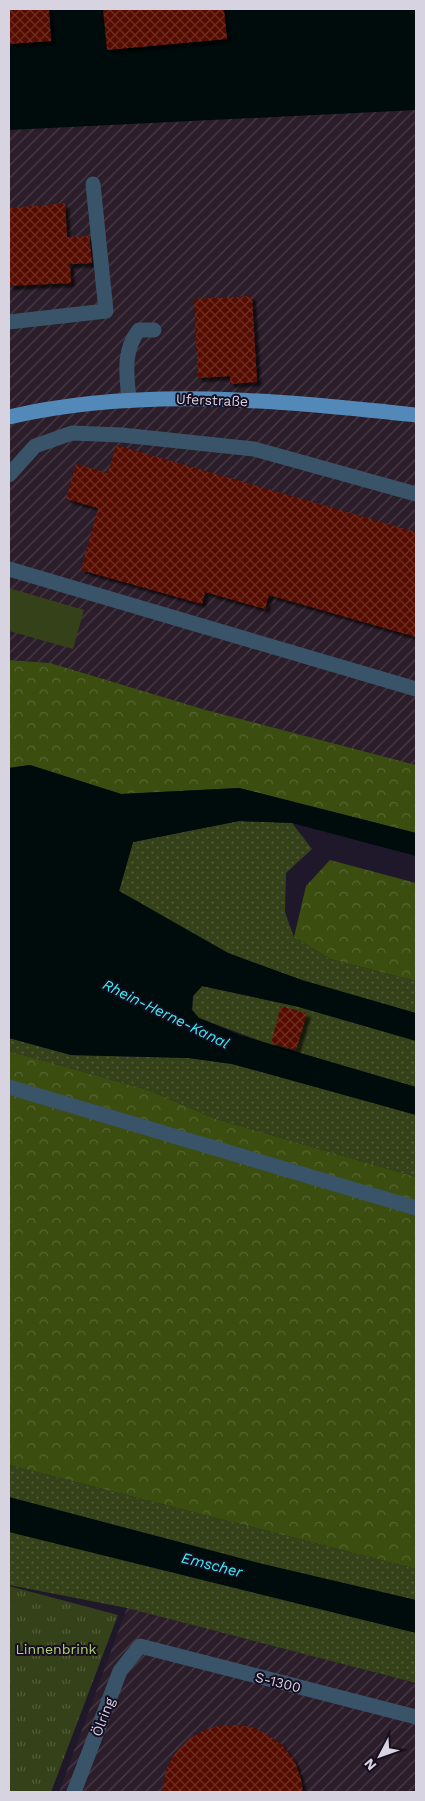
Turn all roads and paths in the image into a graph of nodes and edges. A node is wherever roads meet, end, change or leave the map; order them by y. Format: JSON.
{"nodes":[{"id":1,"x":93,"y":184,"type":"dead end"},
{"id":2,"x":9,"y":322,"type":"edge"},
{"id":3,"x":154,"y":330,"type":"dead end"},
{"id":4,"x":129,"y":401,"type":"junction"},
{"id":5,"x":416,"y":415,"type":"edge"},
{"id":6,"x":9,"y":417,"type":"edge"},
{"id":7,"x":9,"y":475,"type":"edge"},
{"id":8,"x":416,"y":494,"type":"edge"},
{"id":9,"x":9,"y":568,"type":"edge"},
{"id":10,"x":416,"y":689,"type":"edge"},
{"id":11,"x":9,"y":1087,"type":"edge"},
{"id":12,"x":416,"y":1208,"type":"edge"},
{"id":13,"x":140,"y":1646,"type":"joint"},
{"id":14,"x":416,"y":1717,"type":"edge"},
{"id":15,"x":74,"y":1792,"type":"edge"}],
"edges":[{"from":1,"to":2,"type":"lane"},
{"from":3,"to":4,"type":"lane"},
{"from":4,"to":5,"type":"main road","name":"Uferstraße"},
{"from":4,"to":6,"type":"main road","name":"Uferstraße"},
{"from":7,"to":8,"type":"lane"},
{"from":9,"to":10,"type":"lane"},
{"from":11,"to":12,"type":"lane"},
{"from":13,"to":14,"type":"lane","name":"S-1300"},
{"from":13,"to":15,"type":"lane","name":"Ölring"}]}
